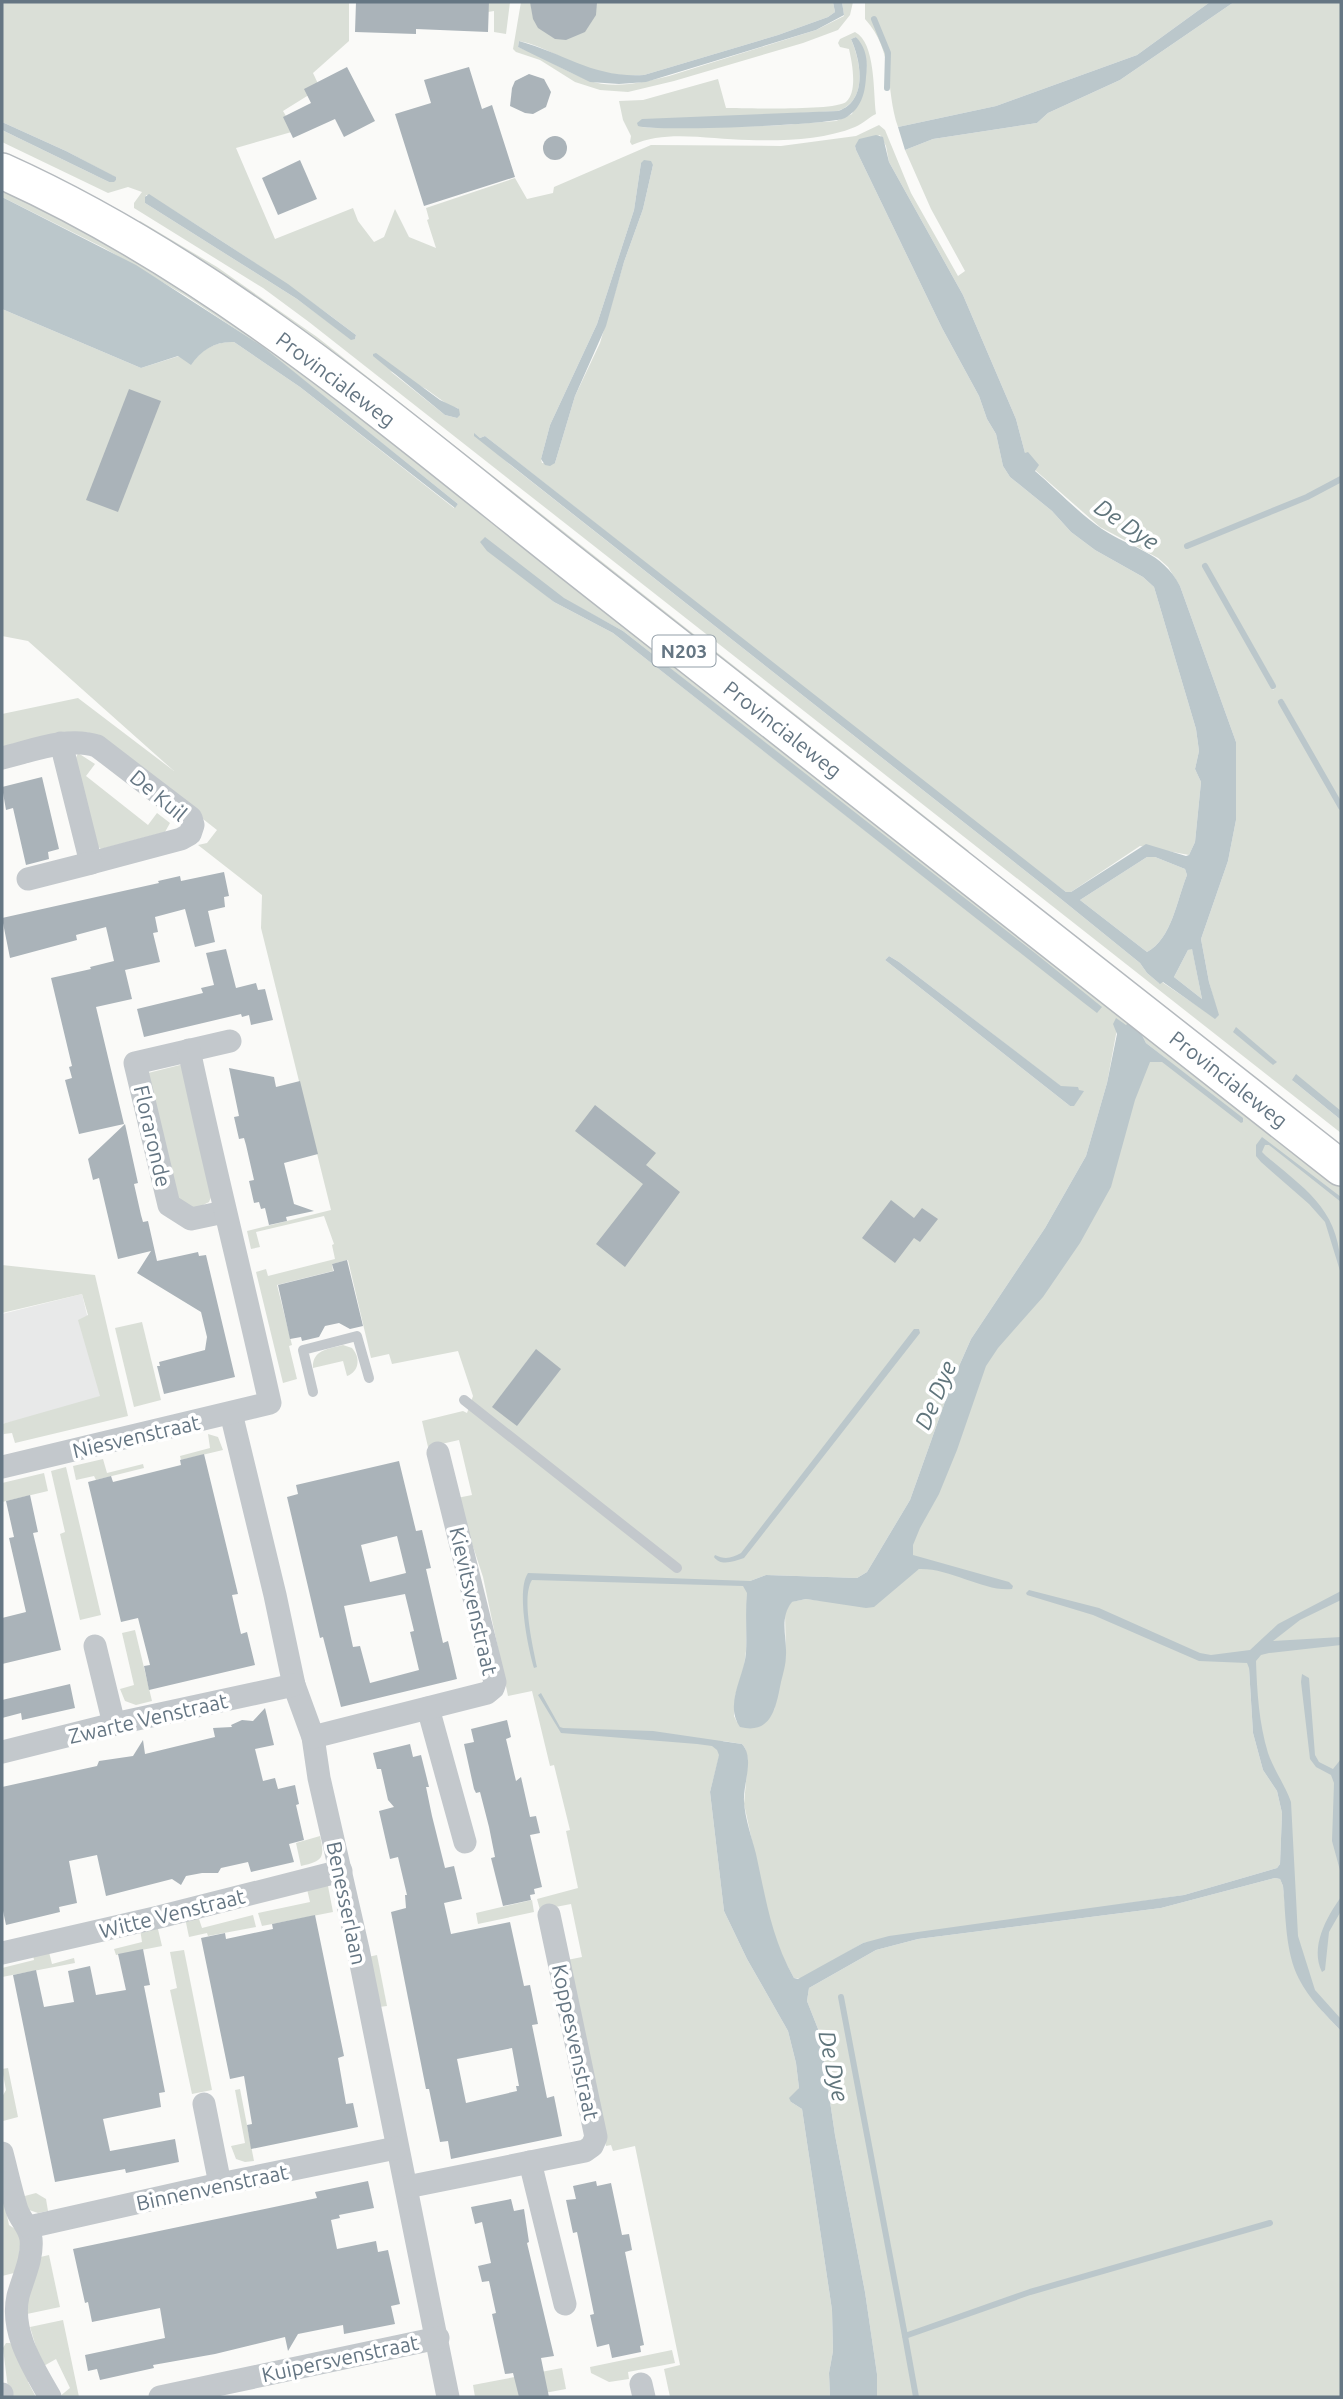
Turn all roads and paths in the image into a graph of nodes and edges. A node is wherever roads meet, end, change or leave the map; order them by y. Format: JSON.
{"nodes":[{"id":1,"x":2,"y":171,"type":"edge"},
{"id":2,"x":61,"y":743,"type":"junction"},
{"id":3,"x":2,"y":758,"type":"edge"},
{"id":4,"x":91,"y":863,"type":"junction"},
{"id":5,"x":28,"y":879,"type":"dead end"},
{"id":6,"x":230,"y":1041,"type":"dead end"},
{"id":7,"x":188,"y":1050,"type":"junction"},
{"id":8,"x":1341,"y":1168,"type":"edge"},
{"id":9,"x":224,"y":1212,"type":"junction"},
{"id":10,"x":369,"y":1378,"type":"dead end"},
{"id":11,"x":313,"y":1392,"type":"dead end"},
{"id":12,"x":464,"y":1400,"type":"dead end"},
{"id":13,"x":231,"y":1413,"type":"junction"},
{"id":14,"x":438,"y":1454,"type":"dead end"},
{"id":15,"x":2,"y":1467,"type":"edge"},
{"id":16,"x":677,"y":1568,"type":"dead end"},
{"id":17,"x":95,"y":1646,"type":"dead end"},
{"id":18,"x":294,"y":1685,"type":"junction"},
{"id":19,"x":428,"y":1708,"type":"junction"},
{"id":20,"x":114,"y":1724,"type":"junction"},
{"id":21,"x":313,"y":1737,"type":"junction"},
{"id":22,"x":2,"y":1752,"type":"edge"},
{"id":23,"x":465,"y":1842,"type":"dead end"},
{"id":24,"x":341,"y":1871,"type":"junction"},
{"id":25,"x":549,"y":1915,"type":"dead end"},
{"id":26,"x":2,"y":1953,"type":"edge"},
{"id":27,"x":204,"y":2104,"type":"dead end"},
{"id":28,"x":396,"y":2148,"type":"junction"},
{"id":29,"x":2,"y":2153,"type":"edge"},
{"id":30,"x":530,"y":2162,"type":"junction"},
{"id":31,"x":220,"y":2184,"type":"junction"},
{"id":32,"x":407,"y":2187,"type":"junction"},
{"id":33,"x":29,"y":2227,"type":"junction"},
{"id":34,"x":565,"y":2304,"type":"dead end"},
{"id":35,"x":10,"y":2333,"type":"edge"},
{"id":36,"x":438,"y":2338,"type":"junction"},
{"id":37,"x":50,"y":2397,"type":"edge"},
{"id":38,"x":160,"y":2397,"type":"edge"},
{"id":39,"x":448,"y":2397,"type":"edge"}],
"edges":[{"from":1,"to":8,"type":"main road","name":"Provincialeweg","number":"N203"},
{"from":2,"to":3,"type":"street","name":"De Kuil"},
{"from":2,"to":4,"type":"street"},
{"from":2,"to":4,"type":"street","name":"De Kuil"},
{"from":4,"to":5,"type":"street","name":"De Kuil"},
{"from":6,"to":7,"type":"street","name":"Floraronde"},
{"from":7,"to":9,"type":"street"},
{"from":7,"to":9,"type":"street","name":"Floraronde"},
{"from":9,"to":13,"type":"street","name":"Niesvenstraat"},
{"from":10,"to":11,"type":"lane"},
{"from":12,"to":16,"type":"lane"},
{"from":13,"to":15,"type":"street","name":"Niesvenstraat"},
{"from":13,"to":18,"type":"street","name":"Benesserlaan"},
{"from":14,"to":19,"type":"street","name":"Kievitsvenstraat"},
{"from":17,"to":20,"type":"street"},
{"from":18,"to":20,"type":"street","name":"Zwarte Venstraat"},
{"from":18,"to":21,"type":"street","name":"Benesserlaan"},
{"from":19,"to":21,"type":"street","name":"Kievitsvenstraat"},
{"from":19,"to":23,"type":"street"},
{"from":20,"to":22,"type":"street","name":"Zwarte Venstraat"},
{"from":21,"to":24,"type":"street","name":"Benesserlaan"},
{"from":24,"to":26,"type":"street","name":"Witte Venstraat"},
{"from":24,"to":28,"type":"street","name":"Benesserlaan"},
{"from":25,"to":30,"type":"street","name":"Koppesvenstraat"},
{"from":27,"to":31,"type":"street"},
{"from":28,"to":31,"type":"street","name":"Binnenvenstraat"},
{"from":28,"to":32,"type":"street","name":"Benesserlaan"},
{"from":29,"to":33,"type":"street"},
{"from":30,"to":32,"type":"street","name":"Koppesvenstraat"},
{"from":30,"to":34,"type":"street"},
{"from":31,"to":33,"type":"street","name":"Binnenvenstraat"},
{"from":32,"to":36,"type":"street","name":"Benesserlaan"},
{"from":33,"to":35,"type":"street"},
{"from":35,"to":37,"type":"street"},
{"from":36,"to":38,"type":"street","name":"Kuipersvenstraat"},
{"from":36,"to":39,"type":"street","name":"Benesserlaan"}]}
